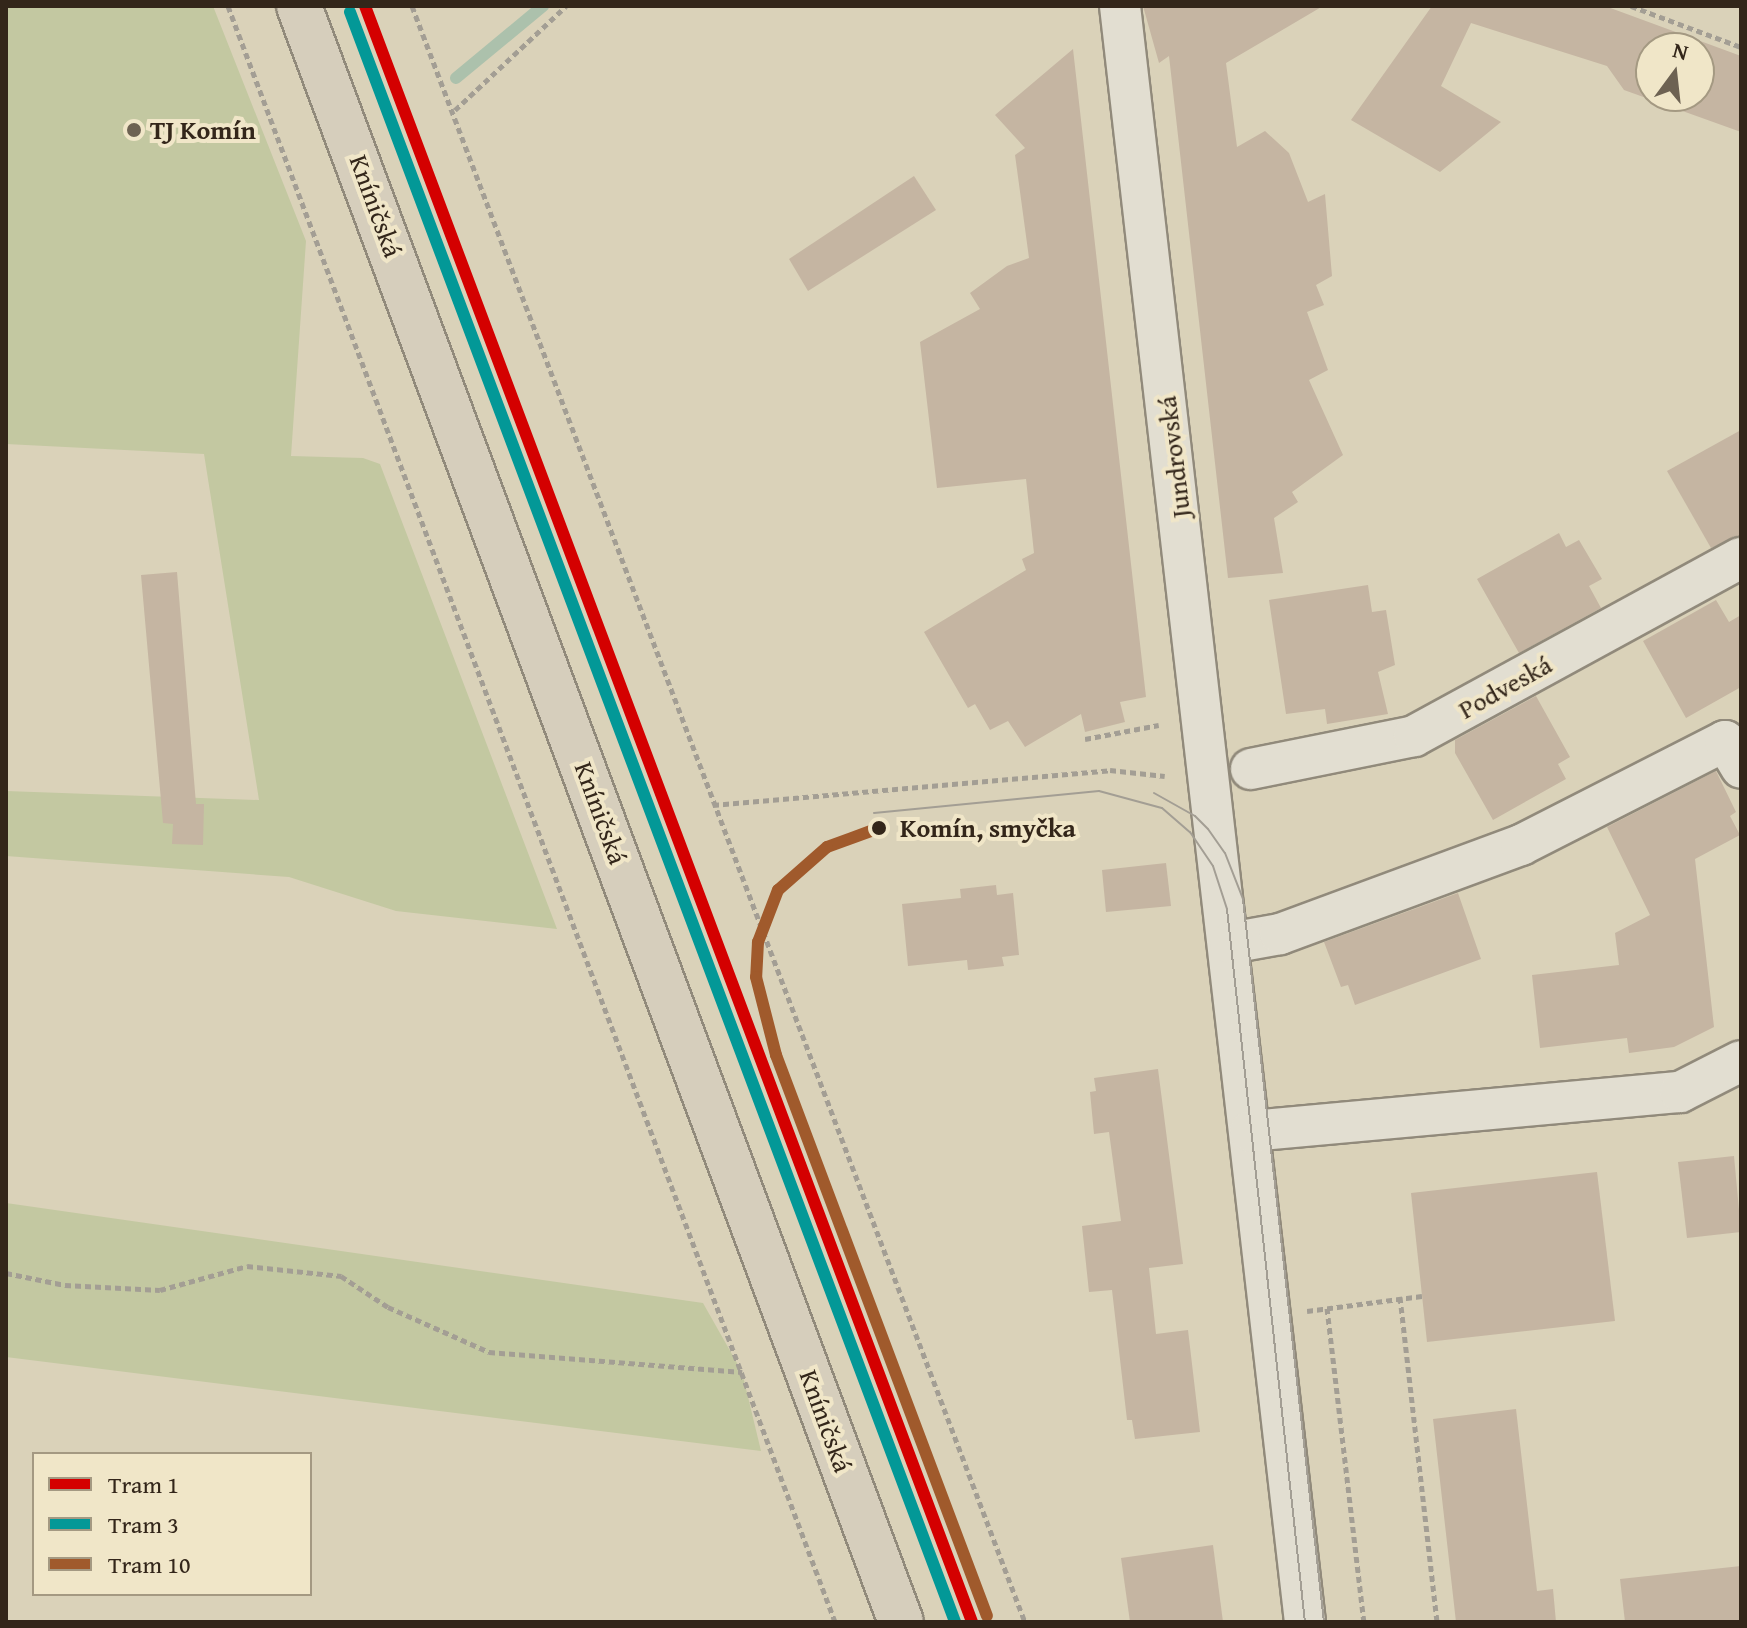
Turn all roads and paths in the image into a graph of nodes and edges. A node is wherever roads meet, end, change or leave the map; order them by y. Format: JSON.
{"nodes":[{"id":1,"x":228,"y":6,"type":"edge"},
{"id":2,"x":299,"y":6,"type":"edge"},
{"id":3,"x":412,"y":6,"type":"edge"},
{"id":4,"x":566,"y":6,"type":"edge"},
{"id":5,"x":1120,"y":6,"type":"edge"},
{"id":6,"x":1631,"y":6,"type":"edge"},
{"id":7,"x":1741,"y":47,"type":"edge"},
{"id":8,"x":455,"y":110,"type":"junction"},
{"id":9,"x":1741,"y":558,"type":"edge"},
{"id":10,"x":1159,"y":725,"type":"dead end"},
{"id":11,"x":1085,"y":739,"type":"dead end"},
{"id":12,"x":1741,"y":768,"type":"edge"},
{"id":13,"x":1251,"y":769,"type":"dead end"},
{"id":14,"x":1165,"y":776,"type":"dead end"},
{"id":15,"x":713,"y":805,"type":"junction"},
{"id":16,"x":1229,"y":926,"type":"junction"},
{"id":17,"x":1741,"y":1061,"type":"edge"},
{"id":18,"x":1250,"y":1131,"type":"junction"},
{"id":19,"x":6,"y":1273,"type":"edge"},
{"id":20,"x":1400,"y":1297,"type":"dead end"},
{"id":21,"x":1327,"y":1308,"type":"dead end"},
{"id":22,"x":742,"y":1372,"type":"junction"},
{"id":23,"x":835,"y":1622,"type":"edge"},
{"id":24,"x":901,"y":1622,"type":"edge"},
{"id":25,"x":1025,"y":1622,"type":"edge"},
{"id":26,"x":1305,"y":1622,"type":"edge"},
{"id":27,"x":1364,"y":1622,"type":"edge"},
{"id":28,"x":1437,"y":1622,"type":"edge"}],
"edges":[{"from":1,"to":22,"type":"path"},
{"from":2,"to":24,"type":"main road","name":"Kníničská"},
{"from":3,"to":8,"type":"path"},
{"from":4,"to":8,"type":"path"},
{"from":5,"to":16,"type":"street","name":"Jundrovská"},
{"from":6,"to":7,"type":"path"},
{"from":8,"to":15,"type":"path"},
{"from":9,"to":13,"type":"street","name":"Podveská"},
{"from":10,"to":11,"type":"path"},
{"from":12,"to":16,"type":"street"},
{"from":14,"to":15,"type":"path"},
{"from":15,"to":25,"type":"path"},
{"from":16,"to":18,"type":"street","name":"Jundrovská"},
{"from":17,"to":18,"type":"street"},
{"from":18,"to":26,"type":"street","name":"Jundrovská"},
{"from":19,"to":22,"type":"path"},
{"from":20,"to":28,"type":"path"},
{"from":21,"to":27,"type":"path"},
{"from":22,"to":23,"type":"path"}]}
